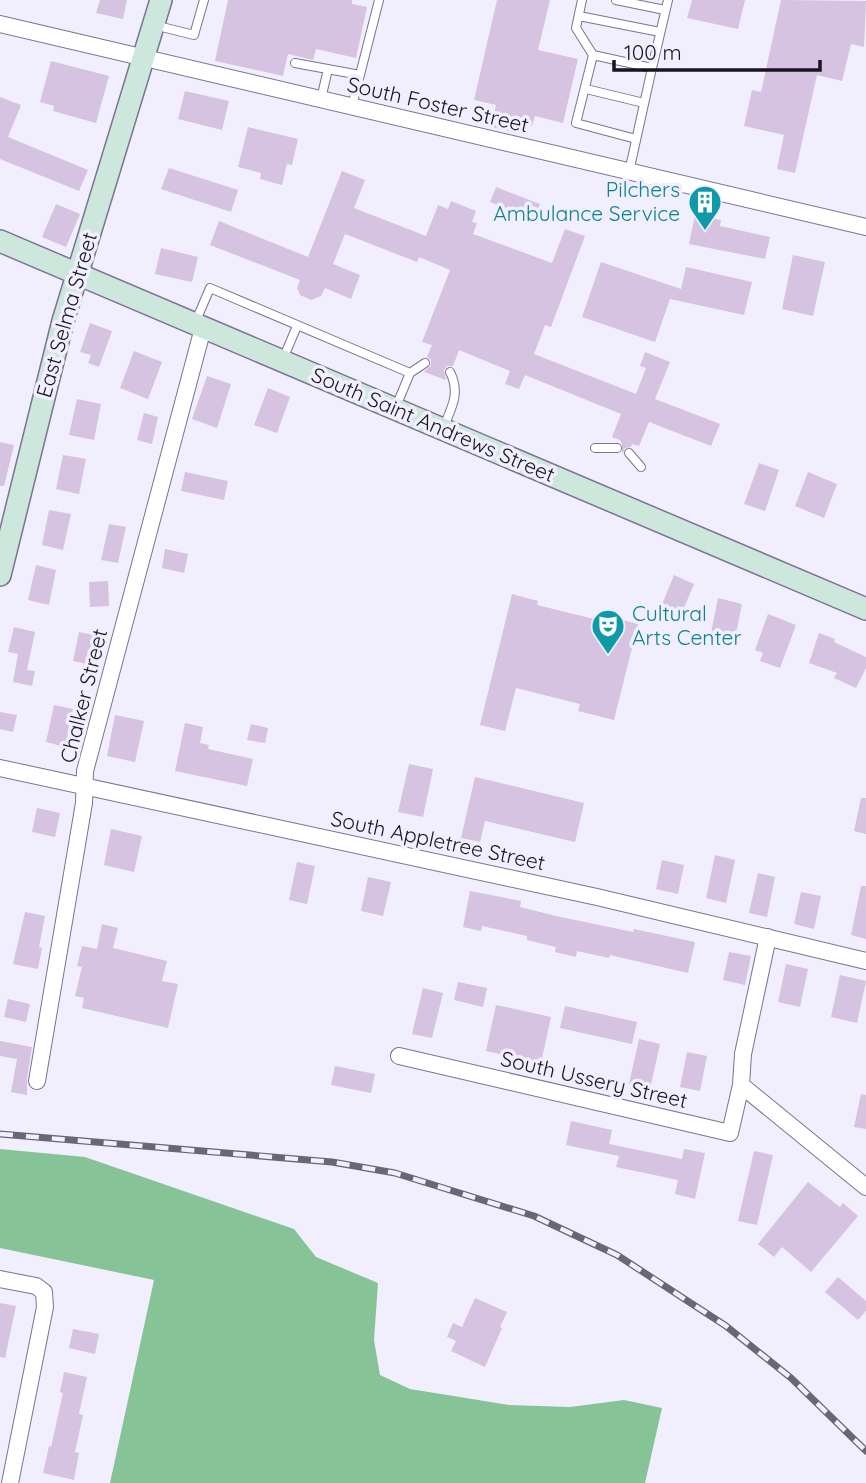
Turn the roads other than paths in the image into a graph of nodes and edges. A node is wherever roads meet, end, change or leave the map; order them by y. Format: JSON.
{"nodes":[{"id":1,"x":161,"y":0,"type":"edge"},
{"id":2,"x":204,"y":0,"type":"edge"},
{"id":3,"x":379,"y":0,"type":"edge"},
{"id":4,"x":582,"y":0,"type":"edge"},
{"id":5,"x":616,"y":0,"type":"edge"},
{"id":6,"x":668,"y":0,"type":"edge"},
{"id":7,"x":665,"y":10,"type":"junction"},
{"id":8,"x":579,"y":16,"type":"junction"},
{"id":9,"x":0,"y":24,"type":"edge"},
{"id":10,"x":154,"y":24,"type":"junction"},
{"id":11,"x":660,"y":32,"type":"junction"},
{"id":12,"x":593,"y":55,"type":"junction"},
{"id":13,"x":143,"y":58,"type":"junction"},
{"id":14,"x":295,"y":63,"type":"dead end"},
{"id":15,"x":652,"y":68,"type":"junction"},
{"id":16,"x":328,"y":69,"type":"junction"},
{"id":17,"x":360,"y":75,"type":"junction"},
{"id":18,"x":586,"y":89,"type":"junction"},
{"id":19,"x":321,"y":99,"type":"junction"},
{"id":20,"x":644,"y":103,"type":"junction"},
{"id":21,"x":352,"y":106,"type":"junction"},
{"id":22,"x":636,"y":139,"type":"junction"},
{"id":23,"x":629,"y":172,"type":"junction"},
{"id":24,"x":866,"y":227,"type":"edge"},
{"id":25,"x":0,"y":241,"type":"edge"},
{"id":26,"x":78,"y":274,"type":"junction"},
{"id":27,"x":199,"y":326,"type":"junction"},
{"id":28,"x":297,"y":326,"type":"junction"},
{"id":29,"x":282,"y":361,"type":"junction"},
{"id":30,"x":425,"y":363,"type":"dead end"},
{"id":31,"x":450,"y":372,"type":"dead end"},
{"id":32,"x":410,"y":373,"type":"junction"},
{"id":33,"x":395,"y":409,"type":"junction"},
{"id":34,"x":443,"y":429,"type":"junction"},
{"id":35,"x":594,"y":448,"type":"dead end"},
{"id":36,"x":617,"y":448,"type":"dead end"},
{"id":37,"x":629,"y":453,"type":"dead end"},
{"id":38,"x":642,"y":467,"type":"dead end"},
{"id":39,"x":7,"y":515,"type":"edge"},
{"id":40,"x":0,"y":575,"type":"edge"},
{"id":41,"x":866,"y":609,"type":"edge"},
{"id":42,"x":0,"y":768,"type":"edge"},
{"id":43,"x":85,"y":786,"type":"junction"},
{"id":44,"x":768,"y":937,"type":"junction"},
{"id":45,"x":866,"y":961,"type":"edge"},
{"id":46,"x":399,"y":1056,"type":"dead end"},
{"id":47,"x":37,"y":1081,"type":"dead end"},
{"id":48,"x":741,"y":1085,"type":"junction"},
{"id":49,"x":866,"y":1187,"type":"edge"},
{"id":50,"x":0,"y":1279,"type":"edge"},
{"id":51,"x":10,"y":1483,"type":"edge"}],
"edges":[{"from":1,"to":10,"type":"street","name":"East Selma Street"},
{"from":2,"to":10,"type":"lane"},
{"from":3,"to":17,"type":"lane"},
{"from":4,"to":8,"type":"lane"},
{"from":5,"to":7,"type":"lane"},
{"from":6,"to":7,"type":"lane"},
{"from":7,"to":11,"type":"lane"},
{"from":8,"to":11,"type":"lane"},
{"from":8,"to":12,"type":"lane"},
{"from":9,"to":13,"type":"street","name":"South Foster Street"},
{"from":10,"to":13,"type":"street","name":"East Selma Street"},
{"from":11,"to":15,"type":"lane"},
{"from":12,"to":15,"type":"lane"},
{"from":12,"to":18,"type":"lane"},
{"from":13,"to":19,"type":"street","name":"South Foster Street"},
{"from":13,"to":26,"type":"street","name":"East Selma Street"},
{"from":14,"to":16,"type":"lane"},
{"from":15,"to":20,"type":"lane"},
{"from":16,"to":17,"type":"lane"},
{"from":16,"to":19,"type":"lane"},
{"from":17,"to":21,"type":"lane"},
{"from":18,"to":20,"type":"lane"},
{"from":18,"to":22,"type":"lane"},
{"from":19,"to":21,"type":"street","name":"South Foster Street"},
{"from":20,"to":22,"type":"lane"},
{"from":21,"to":23,"type":"street","name":"South Foster Street"},
{"from":22,"to":23,"type":"lane"},
{"from":23,"to":24,"type":"street","name":"South Foster Street"},
{"from":25,"to":26,"type":"street","name":"South Saint Andrews Street"},
{"from":26,"to":27,"type":"street","name":"South Saint Andrews Street"},
{"from":26,"to":39,"type":"street","name":"East Selma Street"},
{"from":27,"to":28,"type":"lane"},
{"from":27,"to":29,"type":"street","name":"South Saint Andrews Street"},
{"from":27,"to":43,"type":"street","name":"Chalker Street"},
{"from":28,"to":29,"type":"lane"},
{"from":28,"to":32,"type":"lane"},
{"from":29,"to":33,"type":"street","name":"South Saint Andrews Street"},
{"from":30,"to":32,"type":"lane"},
{"from":31,"to":34,"type":"lane"},
{"from":32,"to":33,"type":"lane"},
{"from":33,"to":34,"type":"street","name":"South Saint Andrews Street"},
{"from":34,"to":41,"type":"street","name":"South Saint Andrews Street"},
{"from":35,"to":36,"type":"lane"},
{"from":37,"to":38,"type":"lane"},
{"from":39,"to":40,"type":"street","name":"East Selma Street"},
{"from":42,"to":43,"type":"street","name":"South Appletree Street"},
{"from":43,"to":44,"type":"street","name":"South Appletree Street"},
{"from":43,"to":47,"type":"street","name":"Chalker Street"},
{"from":44,"to":45,"type":"street","name":"South Appletree Street"},
{"from":44,"to":48,"type":"street","name":"South Ussery Street"},
{"from":46,"to":48,"type":"street","name":"South Ussery Street"},
{"from":48,"to":49,"type":"street"},
{"from":50,"to":51,"type":"street"}]}
